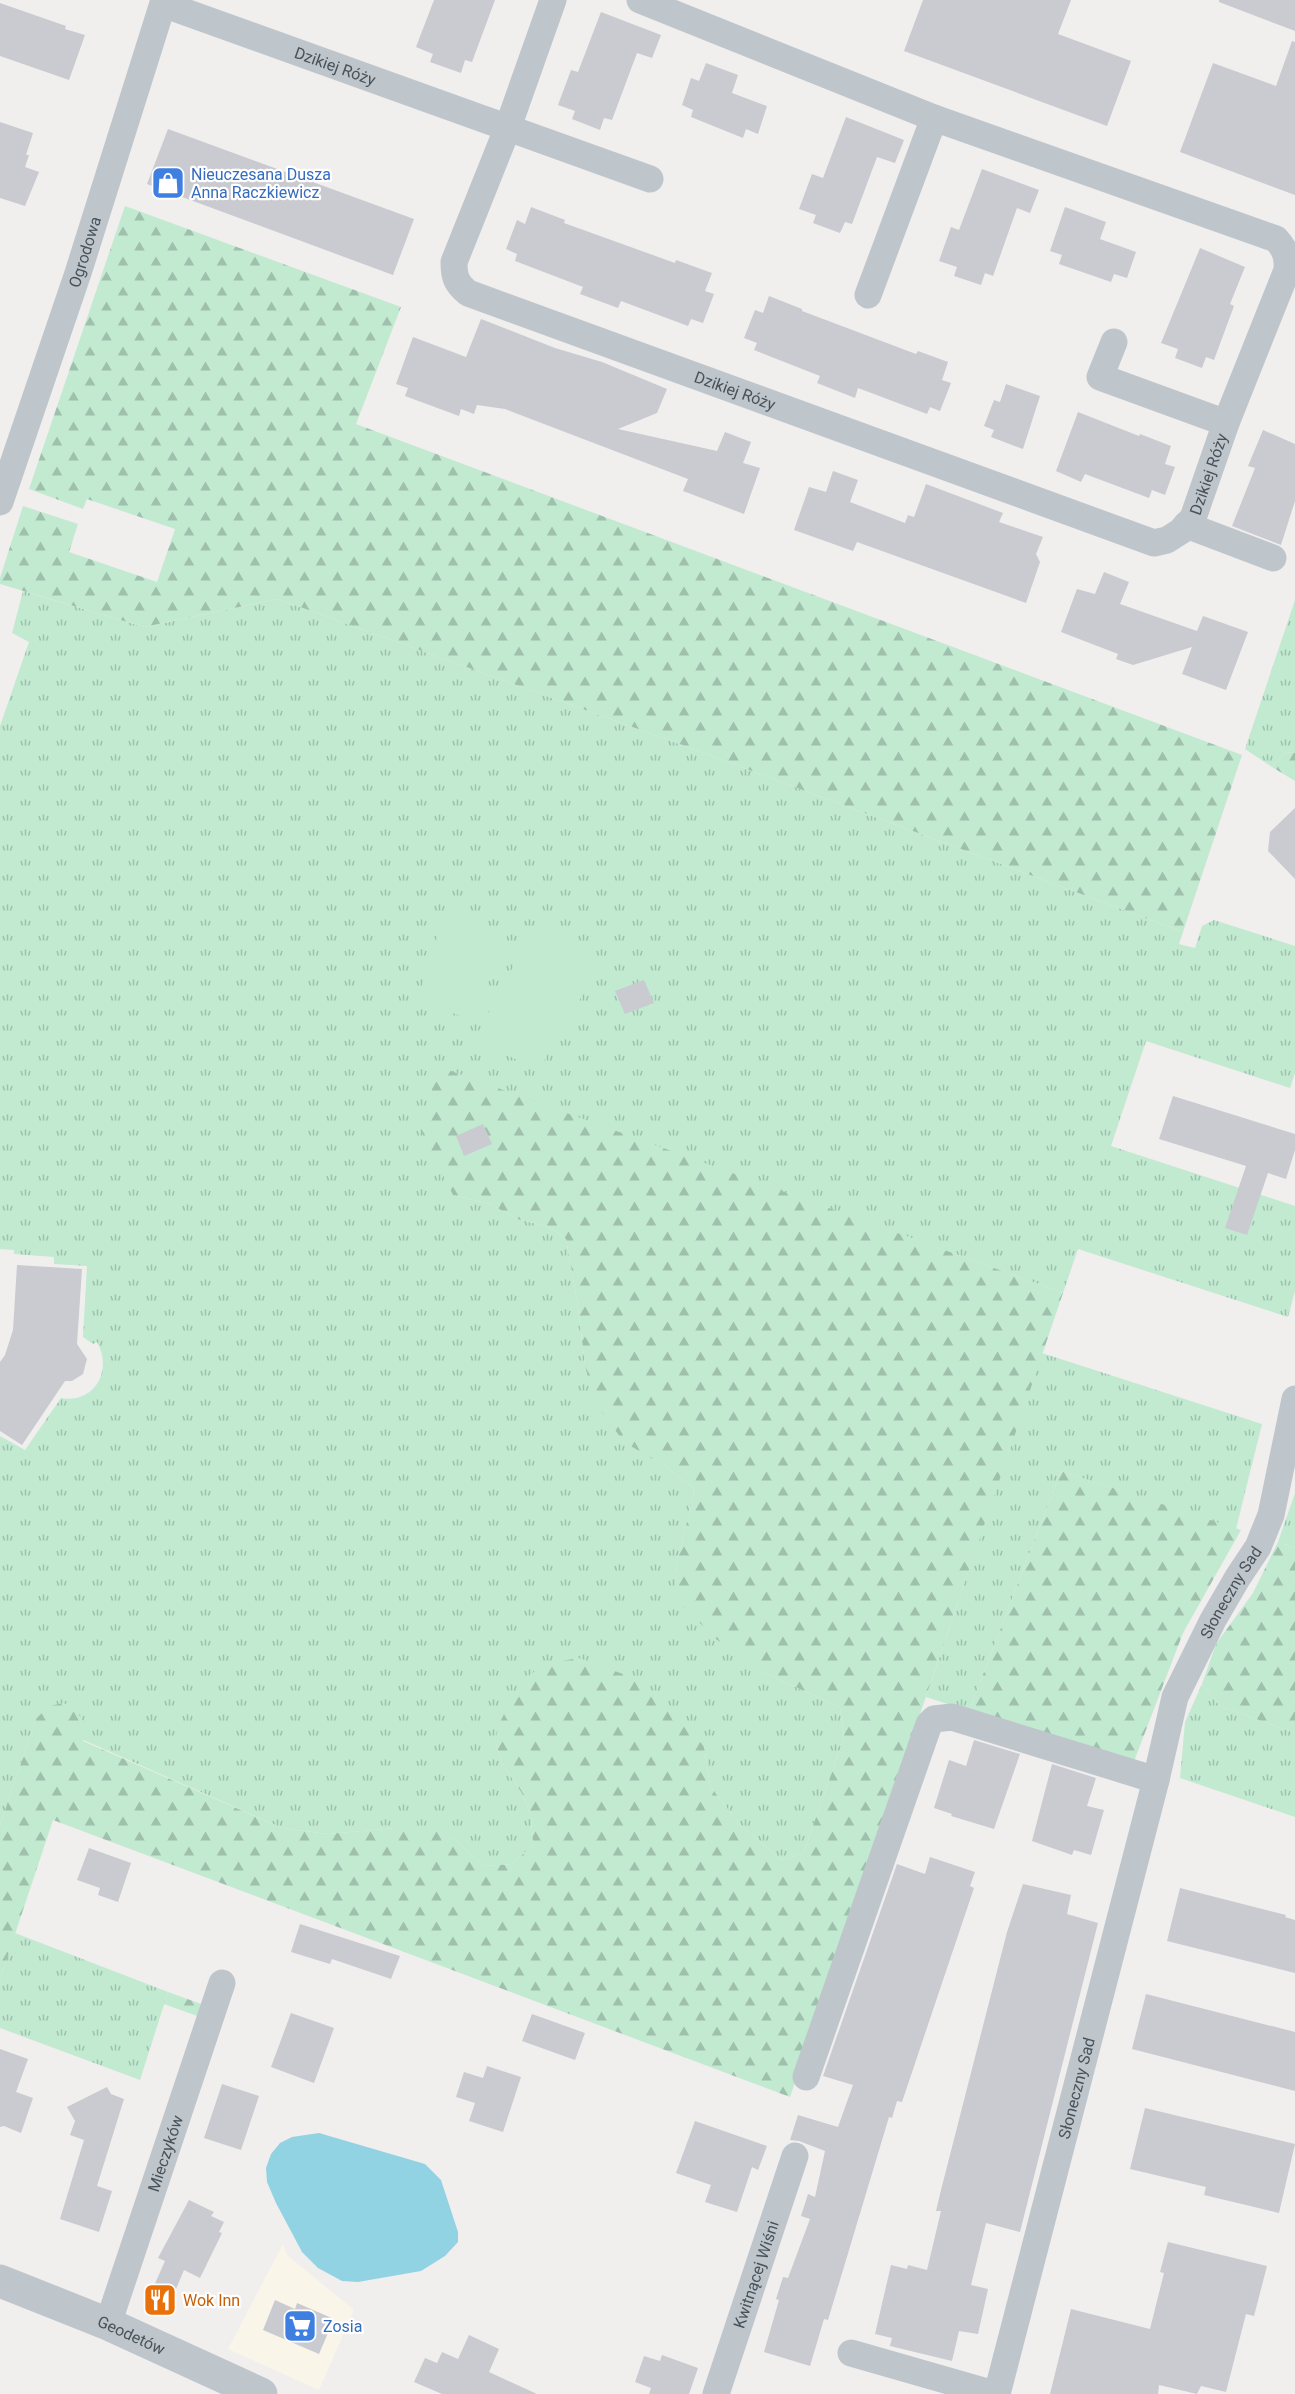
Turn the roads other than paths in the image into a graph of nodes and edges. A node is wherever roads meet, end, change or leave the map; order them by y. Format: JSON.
{"nodes":[{"id":1,"x":553,"y":0,"type":"edge"},
{"id":2,"x":639,"y":0,"type":"edge"},
{"id":3,"x":163,"y":2,"type":"edge"},
{"id":4,"x":934,"y":118,"type":"junction"},
{"id":5,"x":508,"y":127,"type":"junction"},
{"id":6,"x":650,"y":179,"type":"dead end"},
{"id":7,"x":868,"y":295,"type":"dead end"},
{"id":8,"x":1114,"y":342,"type":"dead end"},
{"id":9,"x":1226,"y":423,"type":"junction"},
{"id":10,"x":0,"y":502,"type":"edge"},
{"id":11,"x":1186,"y":525,"type":"junction"},
{"id":12,"x":1273,"y":558,"type":"dead end"},
{"id":13,"x":1295,"y":1399,"type":"edge"},
{"id":14,"x":1156,"y":1780,"type":"junction"},
{"id":15,"x":222,"y":1983,"type":"dead end"},
{"id":16,"x":806,"y":2077,"type":"dead end"},
{"id":17,"x":795,"y":2156,"type":"dead end"},
{"id":18,"x":0,"y":2281,"type":"edge"},
{"id":19,"x":108,"y":2324,"type":"junction"},
{"id":20,"x":851,"y":2353,"type":"dead end"},
{"id":21,"x":261,"y":2394,"type":"edge"},
{"id":22,"x":716,"y":2394,"type":"edge"},
{"id":23,"x":995,"y":2394,"type":"edge"}],
"edges":[{"from":1,"to":5,"type":"street","name":"Dzikiej Róży"},
{"from":2,"to":4,"type":"street","name":"Dzikiej Róży"},
{"from":3,"to":5,"type":"street","name":"Dzikiej Róży"},
{"from":3,"to":10,"type":"street","name":"Ogrodowa"},
{"from":4,"to":7,"type":"street"},
{"from":4,"to":9,"type":"street","name":"Dzikiej Róży"},
{"from":5,"to":6,"type":"street"},
{"from":5,"to":11,"type":"street","name":"Dzikiej Róży"},
{"from":8,"to":9,"type":"street"},
{"from":9,"to":11,"type":"street","name":"Dzikiej Róży"},
{"from":11,"to":12,"type":"street"},
{"from":13,"to":14,"type":"street","name":"Słoneczny Sad"},
{"from":14,"to":16,"type":"street"},
{"from":14,"to":23,"type":"street","name":"Słoneczny Sad"},
{"from":15,"to":19,"type":"street","name":"Mieczyków"},
{"from":17,"to":22,"type":"street","name":"Kwitnącej Wiśni"},
{"from":18,"to":19,"type":"street","name":"Geodetów"},
{"from":19,"to":21,"type":"street","name":"Geodetów"},
{"from":20,"to":23,"type":"street","name":"Słoneczny Sad"}]}
